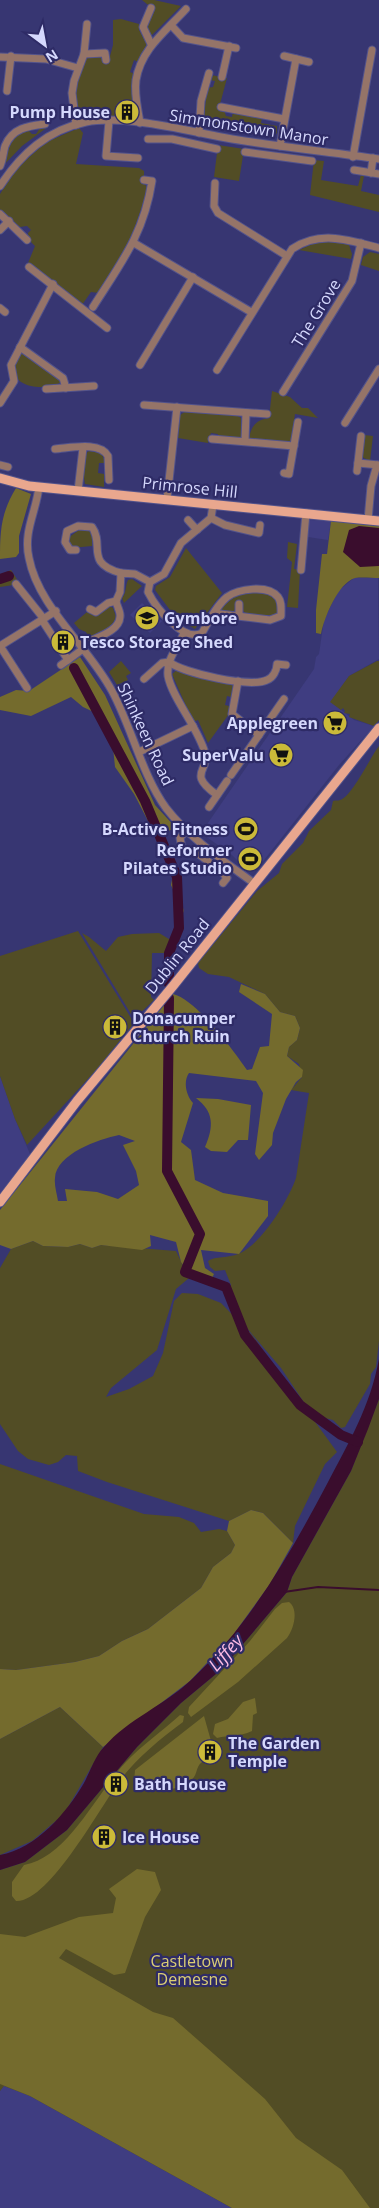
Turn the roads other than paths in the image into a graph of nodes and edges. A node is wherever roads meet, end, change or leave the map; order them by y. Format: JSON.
{"nodes":[{"id":1,"x":151,"y":8,"type":"dead end"},
{"id":2,"x":186,"y":9,"type":"dead end"},
{"id":3,"x":87,"y":24,"type":"dead end"},
{"id":4,"x":171,"y":25,"type":"junction"},
{"id":5,"x":151,"y":44,"type":"junction"},
{"id":6,"x":372,"y":50,"type":"dead end"},
{"id":7,"x":84,"y":54,"type":"junction"},
{"id":8,"x":11,"y":56,"type":"junction"},
{"id":9,"x":284,"y":56,"type":"dead end"},
{"id":10,"x":0,"y":57,"type":"edge"},
{"id":11,"x":296,"y":59,"type":"junction"},
{"id":12,"x":106,"y":60,"type":"dead end"},
{"id":13,"x":309,"y":62,"type":"dead end"},
{"id":14,"x":78,"y":68,"type":"junction"},
{"id":15,"x":208,"y":74,"type":"dead end"},
{"id":16,"x":222,"y":77,"type":"dead end"},
{"id":17,"x":7,"y":90,"type":"dead end"},
{"id":18,"x":221,"y":107,"type":"dead end"},
{"id":19,"x":284,"y":119,"type":"junction"},
{"id":20,"x":109,"y":121,"type":"junction"},
{"id":21,"x":140,"y":123,"type":"junction"},
{"id":22,"x":45,"y":124,"type":"dead end"},
{"id":23,"x":76,"y":125,"type":"junction"},
{"id":24,"x":174,"y":129,"type":"junction"},
{"id":25,"x":198,"y":133,"type":"junction"},
{"id":26,"x":148,"y":139,"type":"dead end"},
{"id":27,"x":172,"y":139,"type":"junction"},
{"id":28,"x":265,"y":144,"type":"junction"},
{"id":29,"x":280,"y":146,"type":"junction"},
{"id":30,"x":217,"y":149,"type":"dead end"},
{"id":31,"x":245,"y":152,"type":"dead end"},
{"id":32,"x":264,"y":154,"type":"junction"},
{"id":33,"x":353,"y":156,"type":"junction"},
{"id":34,"x":138,"y":158,"type":"dead end"},
{"id":35,"x":376,"y":159,"type":"edge"},
{"id":36,"x":312,"y":161,"type":"dead end"},
{"id":37,"x":0,"y":165,"type":"edge"},
{"id":38,"x":354,"y":170,"type":"dead end"},
{"id":39,"x":371,"y":173,"type":"junction"},
{"id":40,"x":379,"y":174,"type":"edge"},
{"id":41,"x":144,"y":180,"type":"dead end"},
{"id":42,"x":216,"y":183,"type":"dead end"},
{"id":43,"x":0,"y":186,"type":"edge"},
{"id":44,"x":0,"y":214,"type":"edge"},
{"id":45,"x":9,"y":221,"type":"junction"},
{"id":46,"x":30,"y":228,"type":"dead end"},
{"id":47,"x":0,"y":230,"type":"edge"},
{"id":48,"x":134,"y":243,"type":"junction"},
{"id":49,"x":361,"y":244,"type":"junction"},
{"id":50,"x":379,"y":248,"type":"edge"},
{"id":51,"x":287,"y":256,"type":"junction"},
{"id":52,"x":29,"y":267,"type":"dead end"},
{"id":53,"x":193,"y":277,"type":"junction"},
{"id":54,"x":53,"y":284,"type":"junction"},
{"id":55,"x":92,"y":307,"type":"dead end"},
{"id":56,"x":251,"y":312,"type":"junction"},
{"id":57,"x":95,"y":331,"type":"dead end"},
{"id":58,"x":20,"y":347,"type":"junction"},
{"id":59,"x":140,"y":365,"type":"dead end"},
{"id":60,"x":379,"y":369,"type":"edge"},
{"id":61,"x":217,"y":370,"type":"dead end"},
{"id":62,"x":94,"y":386,"type":"dead end"},
{"id":63,"x":66,"y":388,"type":"junction"},
{"id":64,"x":46,"y":389,"type":"dead end"},
{"id":65,"x":283,"y":392,"type":"dead end"},
{"id":66,"x":0,"y":403,"type":"edge"},
{"id":67,"x":144,"y":405,"type":"dead end"},
{"id":68,"x":177,"y":407,"type":"junction"},
{"id":69,"x":246,"y":413,"type":"junction"},
{"id":70,"x":266,"y":414,"type":"dead end"},
{"id":71,"x":298,"y":422,"type":"dead end"},
{"id":72,"x":345,"y":423,"type":"dead end"},
{"id":73,"x":361,"y":436,"type":"dead end"},
{"id":74,"x":212,"y":439,"type":"dead end"},
{"id":75,"x":245,"y":441,"type":"junction"},
{"id":76,"x":294,"y":446,"type":"junction"},
{"id":77,"x":83,"y":448,"type":"junction"},
{"id":78,"x":55,"y":449,"type":"dead end"},
{"id":79,"x":358,"y":463,"type":"junction"},
{"id":80,"x":0,"y":464,"type":"edge"},
{"id":81,"x":378,"y":465,"type":"edge"},
{"id":82,"x":8,"y":467,"type":"dead end"},
{"id":83,"x":357,"y":471,"type":"dead end"},
{"id":84,"x":284,"y":473,"type":"dead end"},
{"id":85,"x":0,"y":478,"type":"edge"},
{"id":86,"x":109,"y":480,"type":"dead end"},
{"id":87,"x":39,"y":488,"type":"junction"},
{"id":88,"x":78,"y":491,"type":"junction"},
{"id":89,"x":167,"y":499,"type":"junction"},
{"id":90,"x":213,"y":505,"type":"junction"},
{"id":91,"x":306,"y":513,"type":"junction"},
{"id":92,"x":379,"y":513,"type":"edge"},
{"id":93,"x":369,"y":516,"type":"junction"},
{"id":94,"x":211,"y":518,"type":"junction"},
{"id":95,"x":188,"y":520,"type":"dead end"},
{"id":96,"x":379,"y":521,"type":"edge"},
{"id":97,"x":260,"y":525,"type":"dead end"},
{"id":98,"x":197,"y":530,"type":"junction"},
{"id":99,"x":71,"y":552,"type":"dead end"},
{"id":100,"x":301,"y":570,"type":"dead end"},
{"id":101,"x":121,"y":573,"type":"junction"},
{"id":102,"x":150,"y":582,"type":"junction"},
{"id":103,"x":16,"y":584,"type":"dead end"},
{"id":104,"x":116,"y":601,"type":"junction"},
{"id":105,"x":239,"y":604,"type":"dead end"},
{"id":106,"x":90,"y":609,"type":"dead end"},
{"id":107,"x":56,"y":611,"type":"junction"},
{"id":108,"x":220,"y":614,"type":"dead end"},
{"id":109,"x":239,"y":615,"type":"junction"},
{"id":110,"x":43,"y":620,"type":"junction"},
{"id":111,"x":184,"y":633,"type":"junction"},
{"id":112,"x":0,"y":646,"type":"edge"},
{"id":113,"x":82,"y":648,"type":"junction"},
{"id":114,"x":68,"y":660,"type":"junction"},
{"id":115,"x":169,"y":662,"type":"junction"},
{"id":116,"x":62,"y":665,"type":"dead end"},
{"id":117,"x":286,"y":665,"type":"dead end"},
{"id":118,"x":144,"y":679,"type":"dead end"},
{"id":119,"x":238,"y":681,"type":"junction"},
{"id":120,"x":27,"y":688,"type":"dead end"},
{"id":121,"x":284,"y":699,"type":"dead end"},
{"id":122,"x":193,"y":726,"type":"junction"},
{"id":123,"x":379,"y":728,"type":"edge"},
{"id":124,"x":259,"y":735,"type":"junction"},
{"id":125,"x":139,"y":752,"type":"junction"},
{"id":126,"x":217,"y":795,"type":"junction"},
{"id":127,"x":209,"y":807,"type":"dead end"},
{"id":128,"x":186,"y":830,"type":"junction"},
{"id":129,"x":223,"y":883,"type":"dead end"},
{"id":130,"x":255,"y":884,"type":"junction"},
{"id":131,"x":0,"y":1202,"type":"edge"}],
"edges":[{"from":1,"to":5,"type":"street"},
{"from":2,"to":4,"type":"street"},
{"from":3,"to":7,"type":"street"},
{"from":4,"to":5,"type":"street"},
{"from":4,"to":16,"type":"street"},
{"from":5,"to":21,"type":"street"},
{"from":6,"to":33,"type":"street"},
{"from":7,"to":12,"type":"street"},
{"from":7,"to":14,"type":"street"},
{"from":8,"to":10,"type":"street"},
{"from":8,"to":14,"type":"street"},
{"from":8,"to":17,"type":"street"},
{"from":9,"to":11,"type":"street"},
{"from":11,"to":13,"type":"street"},
{"from":11,"to":19,"type":"street"},
{"from":14,"to":23,"type":"street"},
{"from":15,"to":25,"type":"street"},
{"from":18,"to":19,"type":"street"},
{"from":19,"to":29,"type":"street"},
{"from":20,"to":21,"type":"street","name":"Simmonstown Manor"},
{"from":20,"to":23,"type":"street","name":"Simmonstown Manor"},
{"from":20,"to":34,"type":"street"},
{"from":21,"to":24,"type":"street","name":"Simmonstown Manor"},
{"from":22,"to":37,"type":"street"},
{"from":23,"to":43,"type":"street","name":"Simmonstown Manor"},
{"from":24,"to":25,"type":"street","name":"Simmonstown Manor"},
{"from":24,"to":27,"type":"street"},
{"from":25,"to":28,"type":"street","name":"Simmonstown Manor"},
{"from":26,"to":27,"type":"street"},
{"from":27,"to":30,"type":"street"},
{"from":28,"to":29,"type":"street","name":"Simmonstown Manor"},
{"from":28,"to":32,"type":"street"},
{"from":29,"to":33,"type":"street","name":"Simmonstown Manor"},
{"from":31,"to":32,"type":"street"},
{"from":32,"to":36,"type":"street"},
{"from":33,"to":35,"type":"street","name":"Simmonstown Manor"},
{"from":35,"to":39,"type":"street"},
{"from":38,"to":39,"type":"street"},
{"from":39,"to":40,"type":"street"},
{"from":41,"to":48,"type":"street"},
{"from":42,"to":51,"type":"street"},
{"from":44,"to":45,"type":"street"},
{"from":45,"to":46,"type":"street"},
{"from":45,"to":47,"type":"street"},
{"from":48,"to":53,"type":"street"},
{"from":48,"to":55,"type":"street"},
{"from":49,"to":50,"type":"street"},
{"from":49,"to":51,"type":"street"},
{"from":49,"to":65,"type":"street","name":"The Grove"},
{"from":51,"to":56,"type":"street"},
{"from":52,"to":54,"type":"street"},
{"from":53,"to":56,"type":"street"},
{"from":53,"to":59,"type":"street"},
{"from":54,"to":57,"type":"street"},
{"from":54,"to":58,"type":"street"},
{"from":56,"to":61,"type":"street"},
{"from":58,"to":63,"type":"street"},
{"from":58,"to":66,"type":"street"},
{"from":60,"to":72,"type":"street"},
{"from":62,"to":63,"type":"street"},
{"from":63,"to":64,"type":"street"},
{"from":67,"to":68,"type":"street"},
{"from":68,"to":69,"type":"street"},
{"from":68,"to":89,"type":"street"},
{"from":69,"to":70,"type":"street"},
{"from":69,"to":75,"type":"street"},
{"from":71,"to":76,"type":"street"},
{"from":73,"to":79,"type":"street"},
{"from":74,"to":75,"type":"street"},
{"from":75,"to":76,"type":"street"},
{"from":76,"to":84,"type":"street"},
{"from":77,"to":78,"type":"street"},
{"from":77,"to":86,"type":"street"},
{"from":77,"to":88,"type":"street"},
{"from":79,"to":81,"type":"street"},
{"from":79,"to":83,"type":"street"},
{"from":80,"to":82,"type":"street"},
{"from":81,"to":93,"type":"street"},
{"from":85,"to":87,"type":"main road","name":"Primrose Hill"},
{"from":87,"to":88,"type":"main road","name":"Primrose Hill"},
{"from":87,"to":107,"type":"street","name":"Shinkeen Road"},
{"from":88,"to":89,"type":"main road","name":"Primrose Hill"},
{"from":89,"to":90,"type":"main road","name":"Primrose Hill"},
{"from":90,"to":91,"type":"main road","name":"Primrose Hill"},
{"from":90,"to":94,"type":"street"},
{"from":91,"to":93,"type":"main road","name":"Primrose Hill"},
{"from":91,"to":100,"type":"street"},
{"from":92,"to":93,"type":"street"},
{"from":93,"to":96,"type":"main road","name":"Primrose Hill"},
{"from":94,"to":97,"type":"street"},
{"from":94,"to":98,"type":"street"},
{"from":95,"to":98,"type":"street"},
{"from":98,"to":102,"type":"street"},
{"from":99,"to":101,"type":"street"},
{"from":101,"to":102,"type":"street"},
{"from":101,"to":104,"type":"street"},
{"from":102,"to":111,"type":"street"},
{"from":103,"to":110,"type":"street"},
{"from":104,"to":106,"type":"street"},
{"from":104,"to":113,"type":"street"},
{"from":105,"to":109,"type":"street"},
{"from":107,"to":110,"type":"street"},
{"from":107,"to":113,"type":"street","name":"Shinkeen Road"},
{"from":108,"to":109,"type":"street"},
{"from":109,"to":111,"type":"street"},
{"from":110,"to":112,"type":"street"},
{"from":110,"to":114,"type":"street"},
{"from":111,"to":115,"type":"street"},
{"from":112,"to":120,"type":"street"},
{"from":113,"to":114,"type":"street"},
{"from":113,"to":125,"type":"street","name":"Shinkeen Road"},
{"from":114,"to":116,"type":"street"},
{"from":115,"to":118,"type":"street"},
{"from":115,"to":119,"type":"street"},
{"from":115,"to":122,"type":"street"},
{"from":117,"to":119,"type":"street"},
{"from":119,"to":124,"type":"street"},
{"from":121,"to":124,"type":"street"},
{"from":122,"to":125,"type":"street"},
{"from":122,"to":126,"type":"street"},
{"from":123,"to":130,"type":"main road","name":"Dublin Road"},
{"from":124,"to":126,"type":"street"},
{"from":125,"to":128,"type":"street","name":"Shinkeen Road"},
{"from":126,"to":127,"type":"street"},
{"from":128,"to":129,"type":"street"},
{"from":128,"to":130,"type":"street","name":"Shinkeen Road"},
{"from":130,"to":131,"type":"main road","name":"Dublin Road"}]}
